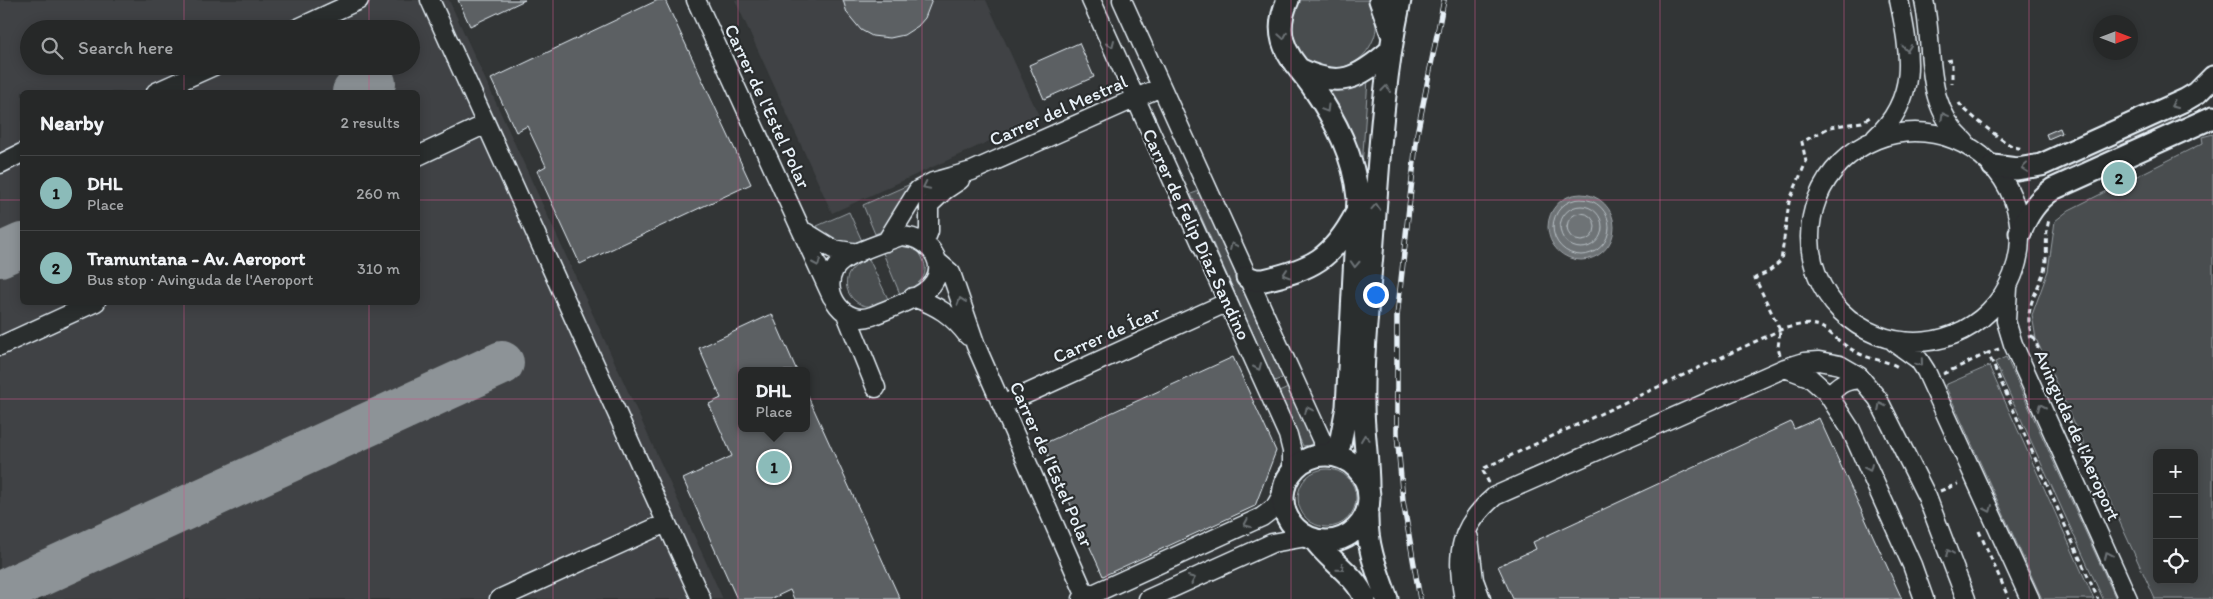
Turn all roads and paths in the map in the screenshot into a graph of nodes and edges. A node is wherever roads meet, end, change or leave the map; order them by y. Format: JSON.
{"nodes":[{"id":1,"x":359,"y":0,"type":"edge"},
{"id":2,"x":430,"y":0,"type":"edge"},
{"id":3,"x":696,"y":0,"type":"edge"},
{"id":4,"x":1091,"y":0,"type":"edge"},
{"id":5,"x":1122,"y":0,"type":"edge"},
{"id":6,"x":1288,"y":0,"type":"edge"},
{"id":7,"x":1380,"y":0,"type":"edge"},
{"id":8,"x":1400,"y":0,"type":"edge"},
{"id":9,"x":1899,"y":0,"type":"edge"},
{"id":10,"x":1924,"y":0,"type":"edge"},
{"id":11,"x":316,"y":20,"type":"edge"},
{"id":12,"x":1391,"y":42,"type":"junction"},
{"id":13,"x":1944,"y":61,"type":"dead end"},
{"id":14,"x":1298,"y":69,"type":"junction"},
{"id":15,"x":194,"y":75,"type":"edge"},
{"id":16,"x":2213,"y":77,"type":"edge"},
{"id":17,"x":1161,"y":87,"type":"junction"},
{"id":18,"x":1952,"y":89,"type":"dead end"},
{"id":19,"x":160,"y":90,"type":"edge"},
{"id":20,"x":1136,"y":100,"type":"junction"},
{"id":21,"x":1957,"y":102,"type":"dead end"},
{"id":22,"x":1877,"y":112,"type":"dead end"},
{"id":23,"x":2213,"y":117,"type":"edge"},
{"id":24,"x":486,"y":124,"type":"junction"},
{"id":25,"x":1872,"y":141,"type":"junction"},
{"id":26,"x":2032,"y":150,"type":"dead end"},
{"id":27,"x":1977,"y":152,"type":"junction"},
{"id":28,"x":20,"y":154,"type":"edge"},
{"id":29,"x":420,"y":155,"type":"edge"},
{"id":30,"x":0,"y":164,"type":"edge"},
{"id":31,"x":1993,"y":166,"type":"junction"},
{"id":32,"x":972,"y":171,"type":"junction"},
{"id":33,"x":1358,"y":210,"type":"junction"},
{"id":34,"x":2050,"y":216,"type":"dead end"},
{"id":35,"x":802,"y":230,"type":"junction"},
{"id":36,"x":2020,"y":233,"type":"junction"},
{"id":37,"x":886,"y":242,"type":"junction"},
{"id":38,"x":925,"y":242,"type":"junction"},
{"id":39,"x":858,"y":253,"type":"junction"},
{"id":40,"x":937,"y":261,"type":"junction"},
{"id":41,"x":1247,"y":277,"type":"junction"},
{"id":42,"x":2009,"y":284,"type":"junction"},
{"id":43,"x":832,"y":297,"type":"junction"},
{"id":44,"x":913,"y":297,"type":"junction"},
{"id":45,"x":1228,"y":302,"type":"junction"},
{"id":46,"x":89,"y":305,"type":"edge"},
{"id":47,"x":846,"y":314,"type":"junction"},
{"id":48,"x":1780,"y":330,"type":"junction"},
{"id":49,"x":1880,"y":336,"type":"junction"},
{"id":50,"x":0,"y":346,"type":"edge"},
{"id":51,"x":976,"y":346,"type":"junction"},
{"id":52,"x":2004,"y":347,"type":"dead end"},
{"id":53,"x":1988,"y":353,"type":"junction"},
{"id":54,"x":1785,"y":368,"type":"junction"},
{"id":55,"x":1905,"y":371,"type":"dead end"},
{"id":56,"x":1861,"y":379,"type":"junction"},
{"id":57,"x":1931,"y":380,"type":"junction"},
{"id":58,"x":876,"y":388,"type":"dead end"},
{"id":59,"x":1829,"y":396,"type":"junction"},
{"id":60,"x":1002,"y":405,"type":"junction"},
{"id":61,"x":1330,"y":454,"type":"junction"},
{"id":62,"x":1292,"y":471,"type":"junction"},
{"id":63,"x":1954,"y":475,"type":"dead end"},
{"id":64,"x":1368,"y":487,"type":"junction"},
{"id":65,"x":1283,"y":493,"type":"junction"},
{"id":66,"x":1962,"y":493,"type":"dead end"},
{"id":67,"x":1495,"y":496,"type":"junction"},
{"id":68,"x":1367,"y":512,"type":"junction"},
{"id":69,"x":666,"y":523,"type":"junction"},
{"id":70,"x":2116,"y":527,"type":"dead end"},
{"id":71,"x":1467,"y":528,"type":"junction"},
{"id":72,"x":1978,"y":528,"type":"dead end"},
{"id":73,"x":1310,"y":538,"type":"junction"},
{"id":74,"x":1085,"y":598,"type":"edge"},
{"id":75,"x":499,"y":599,"type":"edge"},
{"id":76,"x":701,"y":599,"type":"edge"},
{"id":77,"x":1148,"y":599,"type":"edge"},
{"id":78,"x":1365,"y":599,"type":"edge"},
{"id":79,"x":1387,"y":599,"type":"edge"},
{"id":80,"x":1464,"y":599,"type":"edge"},
{"id":81,"x":1481,"y":599,"type":"edge"},
{"id":82,"x":1924,"y":599,"type":"edge"},
{"id":83,"x":1966,"y":599,"type":"edge"},
{"id":84,"x":2009,"y":599,"type":"edge"},
{"id":85,"x":2030,"y":599,"type":"edge"},
{"id":86,"x":2098,"y":599,"type":"edge"},
{"id":87,"x":2128,"y":599,"type":"edge"}],
"edges":[{"from":1,"to":11,"type":"street"},
{"from":2,"to":24,"type":"street"},
{"from":3,"to":35,"type":"street","name":"Carrer de l'Estel Polar"},
{"from":4,"to":20,"type":"street","name":"Carrer de Felip Díaz Sandino","one_way":true},
{"from":5,"to":17,"type":"street","name":"Carrer de Felip Díaz Sandino"},
{"from":6,"to":14,"type":"main road","one_way":true},
{"from":7,"to":12,"type":"main road"},
{"from":8,"to":12,"type":"main road"},
{"from":9,"to":25,"type":"street","one_way":true},
{"from":27,"to":10,"type":"street","one_way":true},
{"from":12,"to":14,"type":"main road"},
{"from":64,"to":12,"type":"main road","one_way":true},
{"from":13,"to":18,"type":"path"},
{"from":14,"to":33,"type":"main road","one_way":true},
{"from":15,"to":19,"type":"street"},
{"from":16,"to":31,"type":"main road","one_way":true},
{"from":17,"to":20,"type":"street","name":"Carrer del Mestral"},
{"from":41,"to":17,"type":"street","name":"Carrer de Felip Díaz Sandino","one_way":true},
{"from":20,"to":32,"type":"street","name":"Carrer del Mestral"},
{"from":20,"to":45,"type":"street","name":"Carrer de Felip Díaz Sandino"},
{"from":21,"to":26,"type":"path"},
{"from":22,"to":48,"type":"path"},
{"from":23,"to":36,"type":"main road"},
{"from":24,"to":29,"type":"street"},
{"from":24,"to":69,"type":"street"},
{"from":25,"to":27,"type":"street"},
{"from":25,"to":49,"type":"street"},
{"from":27,"to":31,"type":"street"},
{"from":28,"to":30,"type":"street"},
{"from":31,"to":36,"type":"street"},
{"from":32,"to":37,"type":"street","name":"Carrer del Mestral","one_way":true},
{"from":32,"to":38,"type":"street","name":"Carrer del Mestral"},
{"from":33,"to":41,"type":"main road","one_way":true},
{"from":33,"to":61,"type":"main road","one_way":true},
{"from":34,"to":70,"type":"path"},
{"from":35,"to":39,"type":"street"},
{"from":35,"to":43,"type":"street","name":"Carrer de l'Estel Polar","one_way":true},
{"from":36,"to":42,"type":"street"},
{"from":37,"to":38,"type":"street"},
{"from":37,"to":39,"type":"street"},
{"from":38,"to":40,"type":"street"},
{"from":39,"to":43,"type":"street"},
{"from":40,"to":44,"type":"street"},
{"from":51,"to":40,"type":"street","name":"Carrer de l'Estel Polar","one_way":true},
{"from":61,"to":41,"type":"street","name":"Carrer de Felip Díaz Sandino","one_way":true},
{"from":42,"to":49,"type":"street"},
{"from":87,"to":42,"type":"street","name":"Avinguda de l'Aeroport","one_way":true},
{"from":43,"to":47,"type":"street"},
{"from":44,"to":47,"type":"street"},
{"from":44,"to":51,"type":"street","name":"Carrer de l'Estel Polar"},
{"from":45,"to":60,"type":"street","name":"Carrer de Ícar"},
{"from":45,"to":62,"type":"street","name":"Carrer de Felip Díaz Sandino","one_way":true},
{"from":46,"to":50,"type":"street"},
{"from":47,"to":58,"type":"street"},
{"from":48,"to":54,"type":"path"},
{"from":48,"to":55,"type":"path"},
{"from":48,"to":67,"type":"path"},
{"from":49,"to":57,"type":"street","one_way":true},
{"from":51,"to":60,"type":"street","name":"Carrer de l'Estel Polar"},
{"from":52,"to":53,"type":"path"},
{"from":53,"to":57,"type":"path"},
{"from":53,"to":86,"type":"path"},
{"from":54,"to":56,"type":"street"},
{"from":54,"to":59,"type":"street"},
{"from":54,"to":67,"type":"street"},
{"from":56,"to":59,"type":"street"},
{"from":83,"to":56,"type":"street","one_way":true},
{"from":57,"to":85,"type":"street","one_way":true},
{"from":59,"to":82,"type":"street","one_way":true},
{"from":60,"to":74,"type":"street","name":"Carrer de l'Estel Polar"},
{"from":61,"to":62,"type":"main road"},
{"from":61,"to":64,"type":"main road"},
{"from":62,"to":65,"type":"main road"},
{"from":63,"to":66,"type":"path"},
{"from":64,"to":68,"type":"main road"},
{"from":65,"to":73,"type":"main road"},
{"from":65,"to":74,"type":"street","one_way":true},
{"from":67,"to":71,"type":"street"},
{"from":68,"to":73,"type":"main road"},
{"from":68,"to":79,"type":"main road"},
{"from":69,"to":75,"type":"street"},
{"from":69,"to":76,"type":"street"},
{"from":71,"to":80,"type":"street"},
{"from":71,"to":81,"type":"street"},
{"from":72,"to":84,"type":"path"},
{"from":77,"to":73,"type":"street","one_way":true},
{"from":73,"to":78,"type":"main road","one_way":true}]}
